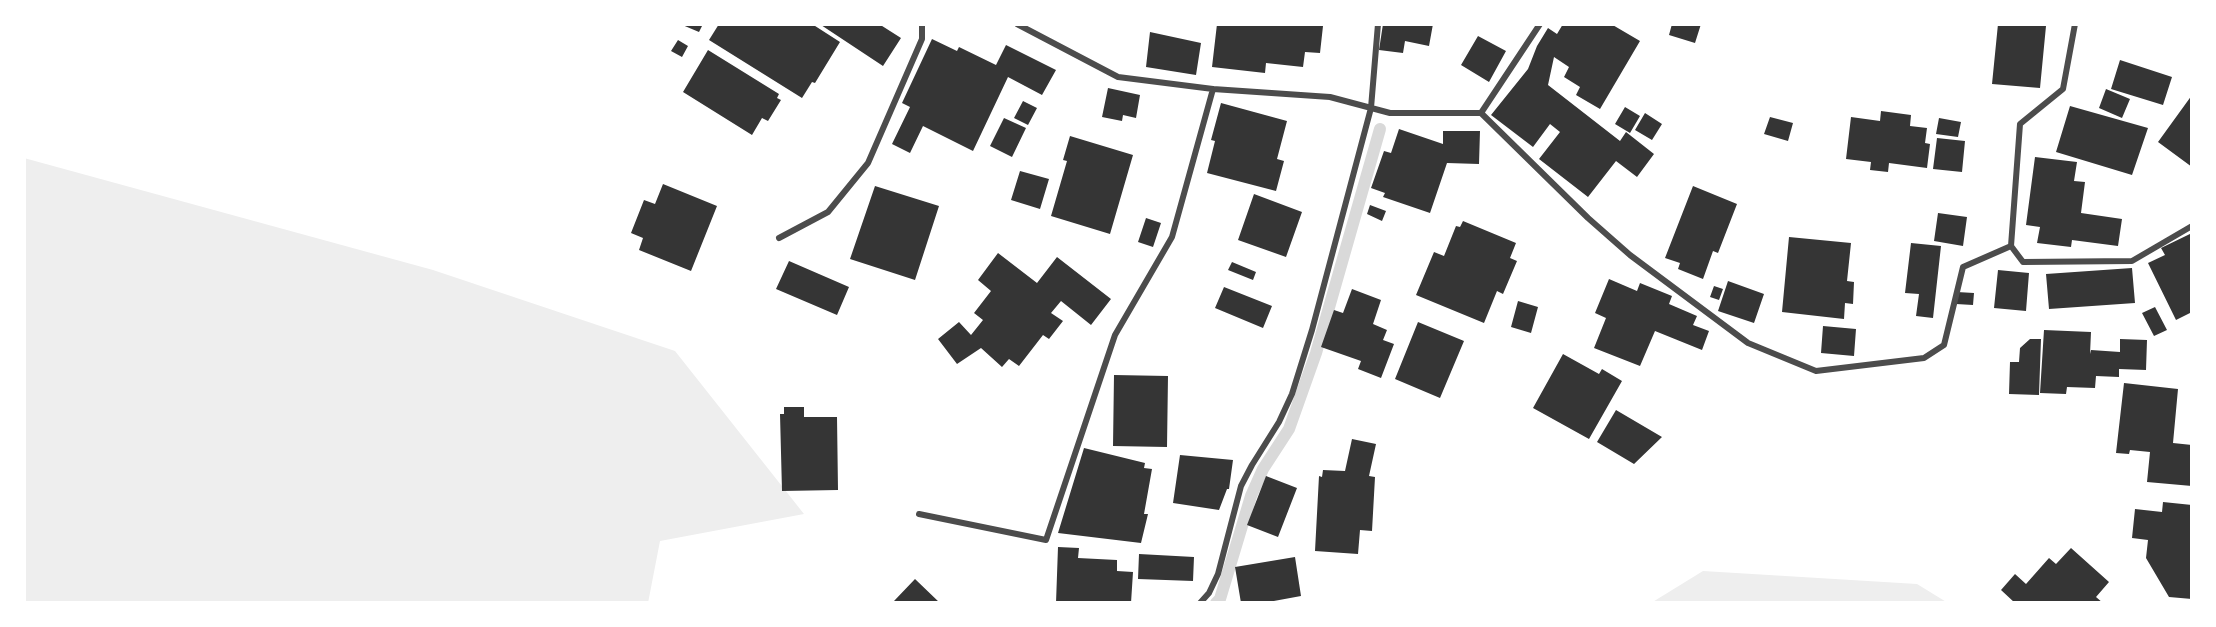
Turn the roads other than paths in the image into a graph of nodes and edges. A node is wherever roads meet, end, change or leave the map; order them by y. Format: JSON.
{"nodes":[{"id":1,"x":922,"y":24,"type":"edge"},
{"id":2,"x":1017,"y":24,"type":"edge"},
{"id":3,"x":1378,"y":24,"type":"edge"},
{"id":4,"x":1540,"y":24,"type":"edge"},
{"id":5,"x":2075,"y":24,"type":"edge"},
{"id":6,"x":1213,"y":89,"type":"junction"},
{"id":7,"x":1371,"y":108,"type":"junction"},
{"id":8,"x":1481,"y":113,"type":"junction"},
{"id":9,"x":2192,"y":226,"type":"edge"},
{"id":10,"x":779,"y":238,"type":"dead end"},
{"id":11,"x":2011,"y":246,"type":"junction"},
{"id":12,"x":919,"y":514,"type":"dead end"},
{"id":13,"x":1200,"y":603,"type":"edge"}],
"edges":[{"from":1,"to":10,"type":"street"},
{"from":2,"to":6,"type":"street"},
{"from":3,"to":7,"type":"street"},
{"from":4,"to":8,"type":"street"},
{"from":5,"to":11,"type":"street"},
{"from":6,"to":7,"type":"street"},
{"from":6,"to":12,"type":"street"},
{"from":7,"to":8,"type":"street"},
{"from":7,"to":13,"type":"street"},
{"from":8,"to":11,"type":"street"},
{"from":9,"to":11,"type":"street"}]}
